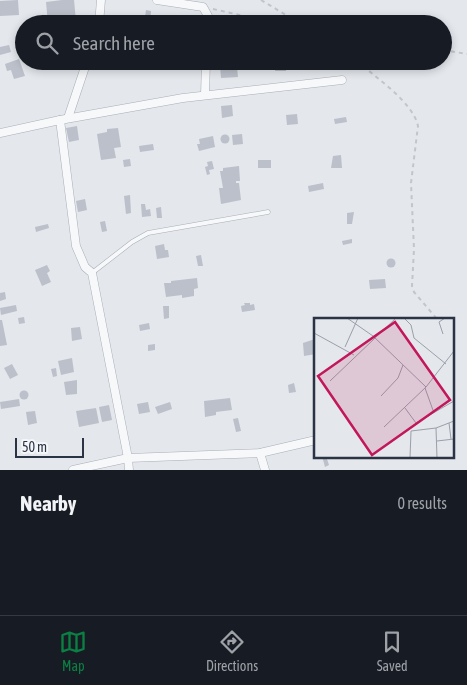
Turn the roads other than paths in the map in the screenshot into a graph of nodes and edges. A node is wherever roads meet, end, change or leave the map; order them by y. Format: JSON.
{"nodes":[{"id":1,"x":101,"y":0,"type":"edge"},
{"id":2,"x":157,"y":0,"type":"edge"},
{"id":3,"x":100,"y":15,"type":"edge"},
{"id":4,"x":208,"y":15,"type":"edge"},
{"id":5,"x":83,"y":70,"type":"edge"},
{"id":6,"x":206,"y":70,"type":"edge"},
{"id":7,"x":342,"y":80,"type":"dead end"},
{"id":8,"x":205,"y":95,"type":"junction"},
{"id":9,"x":64,"y":119,"type":"junction"},
{"id":10,"x":0,"y":133,"type":"edge"},
{"id":11,"x":268,"y":212,"type":"dead end"},
{"id":12,"x":92,"y":273,"type":"junction"},
{"id":13,"x":314,"y":440,"type":"edge"},
{"id":14,"x":260,"y":453,"type":"junction"},
{"id":15,"x":128,"y":458,"type":"junction"},
{"id":16,"x":73,"y":470,"type":"edge"},
{"id":17,"x":129,"y":470,"type":"edge"},
{"id":18,"x":265,"y":470,"type":"edge"}],
"edges":[{"from":1,"to":3,"type":"street"},
{"from":2,"to":4,"type":"street"},
{"from":5,"to":9,"type":"street"},
{"from":6,"to":8,"type":"street"},
{"from":7,"to":8,"type":"street"},
{"from":8,"to":9,"type":"street"},
{"from":9,"to":10,"type":"street"},
{"from":9,"to":12,"type":"street"},
{"from":11,"to":12,"type":"lane"},
{"from":12,"to":15,"type":"street"},
{"from":13,"to":14,"type":"street"},
{"from":14,"to":15,"type":"street"},
{"from":14,"to":18,"type":"street"},
{"from":15,"to":16,"type":"street"},
{"from":15,"to":17,"type":"street"}]}
